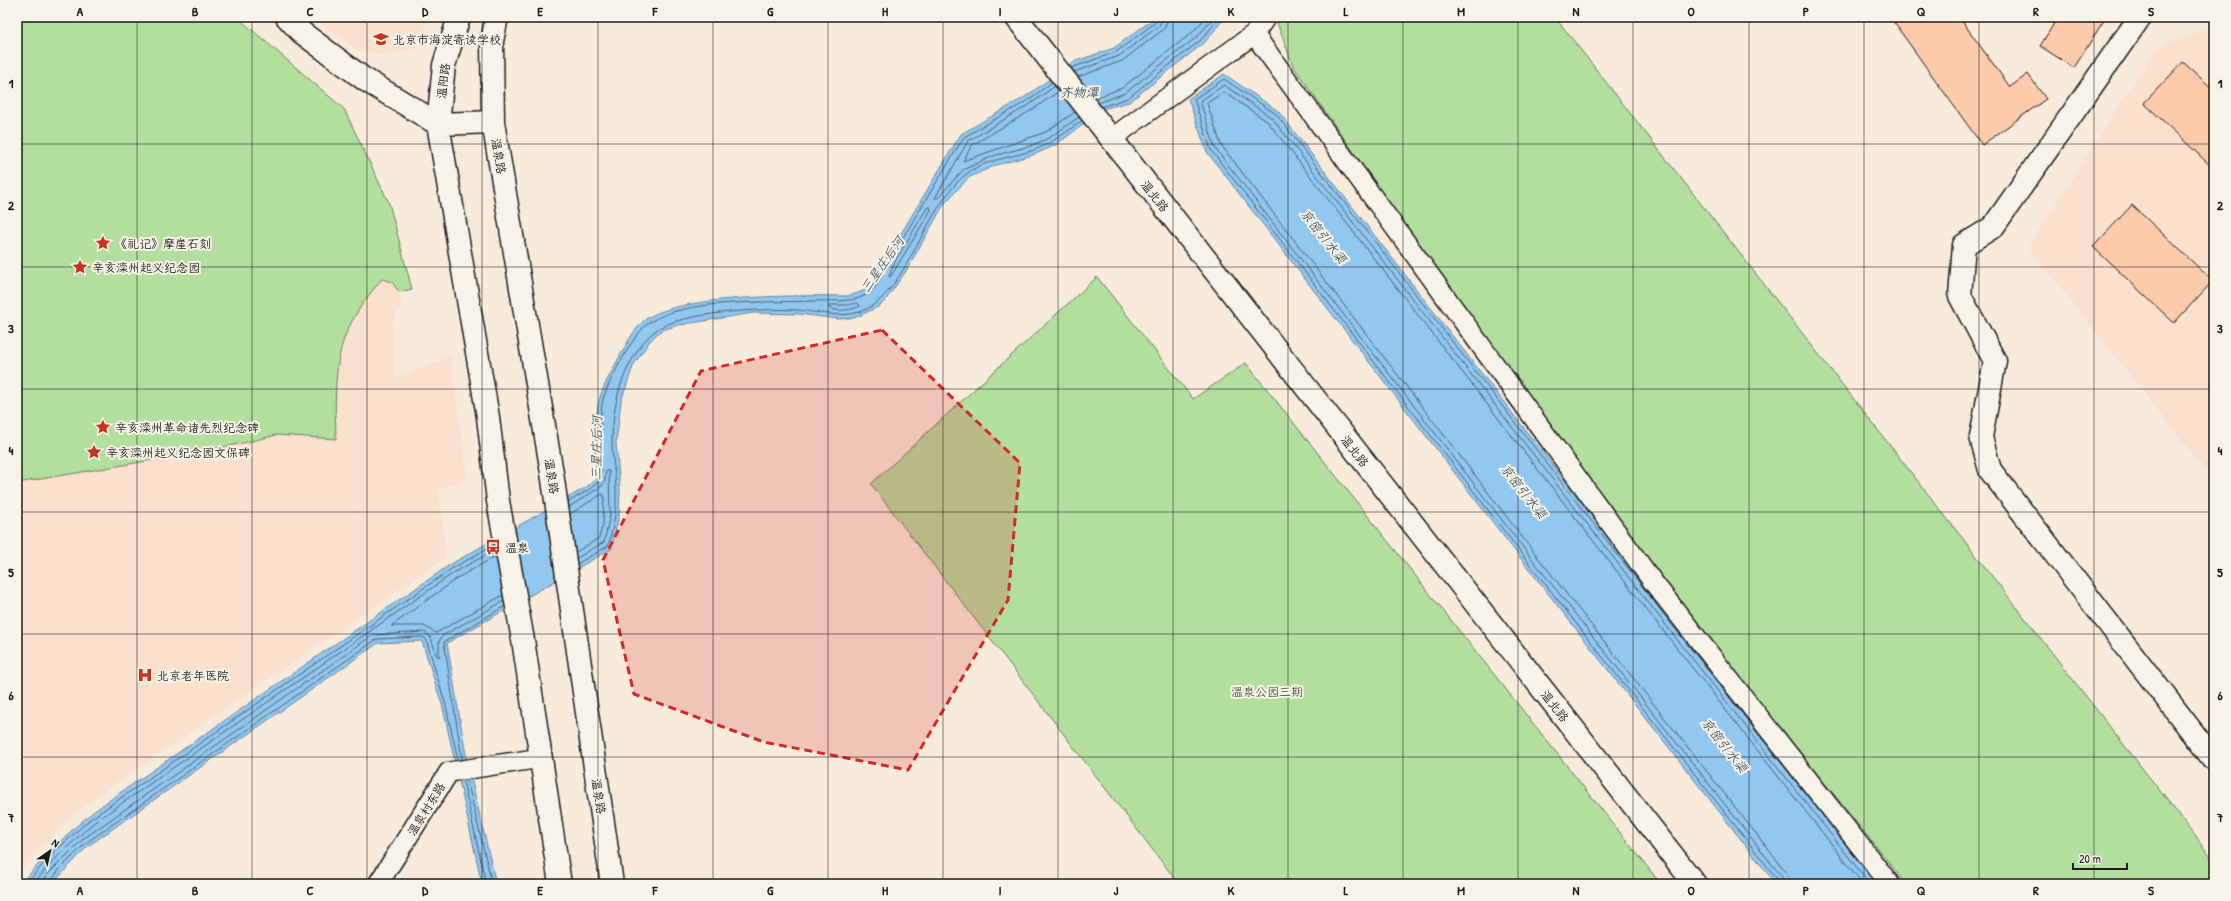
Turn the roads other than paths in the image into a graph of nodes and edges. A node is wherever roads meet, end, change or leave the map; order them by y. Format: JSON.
{"nodes":[{"id":1,"x":288,"y":17,"type":"edge"},
{"id":2,"x":459,"y":17,"type":"edge"},
{"id":3,"x":497,"y":17,"type":"edge"},
{"id":4,"x":1016,"y":17,"type":"edge"},
{"id":5,"x":1266,"y":17,"type":"edge"},
{"id":6,"x":2140,"y":17,"type":"edge"},
{"id":7,"x":1254,"y":34,"type":"junction"},
{"id":8,"x":493,"y":122,"type":"junction"},
{"id":9,"x":438,"y":124,"type":"junction"},
{"id":10,"x":1111,"y":139,"type":"junction"},
{"id":11,"x":541,"y":758,"type":"junction"},
{"id":12,"x":2214,"y":760,"type":"edge"},
{"id":13,"x":378,"y":884,"type":"edge"},
{"id":14,"x":560,"y":884,"type":"edge"},
{"id":15,"x":612,"y":884,"type":"edge"},
{"id":16,"x":1695,"y":884,"type":"edge"},
{"id":17,"x":1890,"y":884,"type":"edge"}],
"edges":[{"from":1,"to":9,"type":"main road"},
{"from":2,"to":9,"type":"main road","name":"温阳路"},
{"from":3,"to":8,"type":"main road"},
{"from":4,"to":10,"type":"main road","name":"温北路"},
{"from":5,"to":7,"type":"street"},
{"from":6,"to":12,"type":"main road"},
{"from":7,"to":10,"type":"street"},
{"from":7,"to":17,"type":"street"},
{"from":8,"to":9,"type":"main road","name":"温泉路"},
{"from":8,"to":15,"type":"main road","name":"温泉路"},
{"from":9,"to":11,"type":"main road"},
{"from":10,"to":16,"type":"main road","name":"温北路"},
{"from":11,"to":13,"type":"street","name":"温泉村东路"},
{"from":11,"to":14,"type":"main road"}]}
